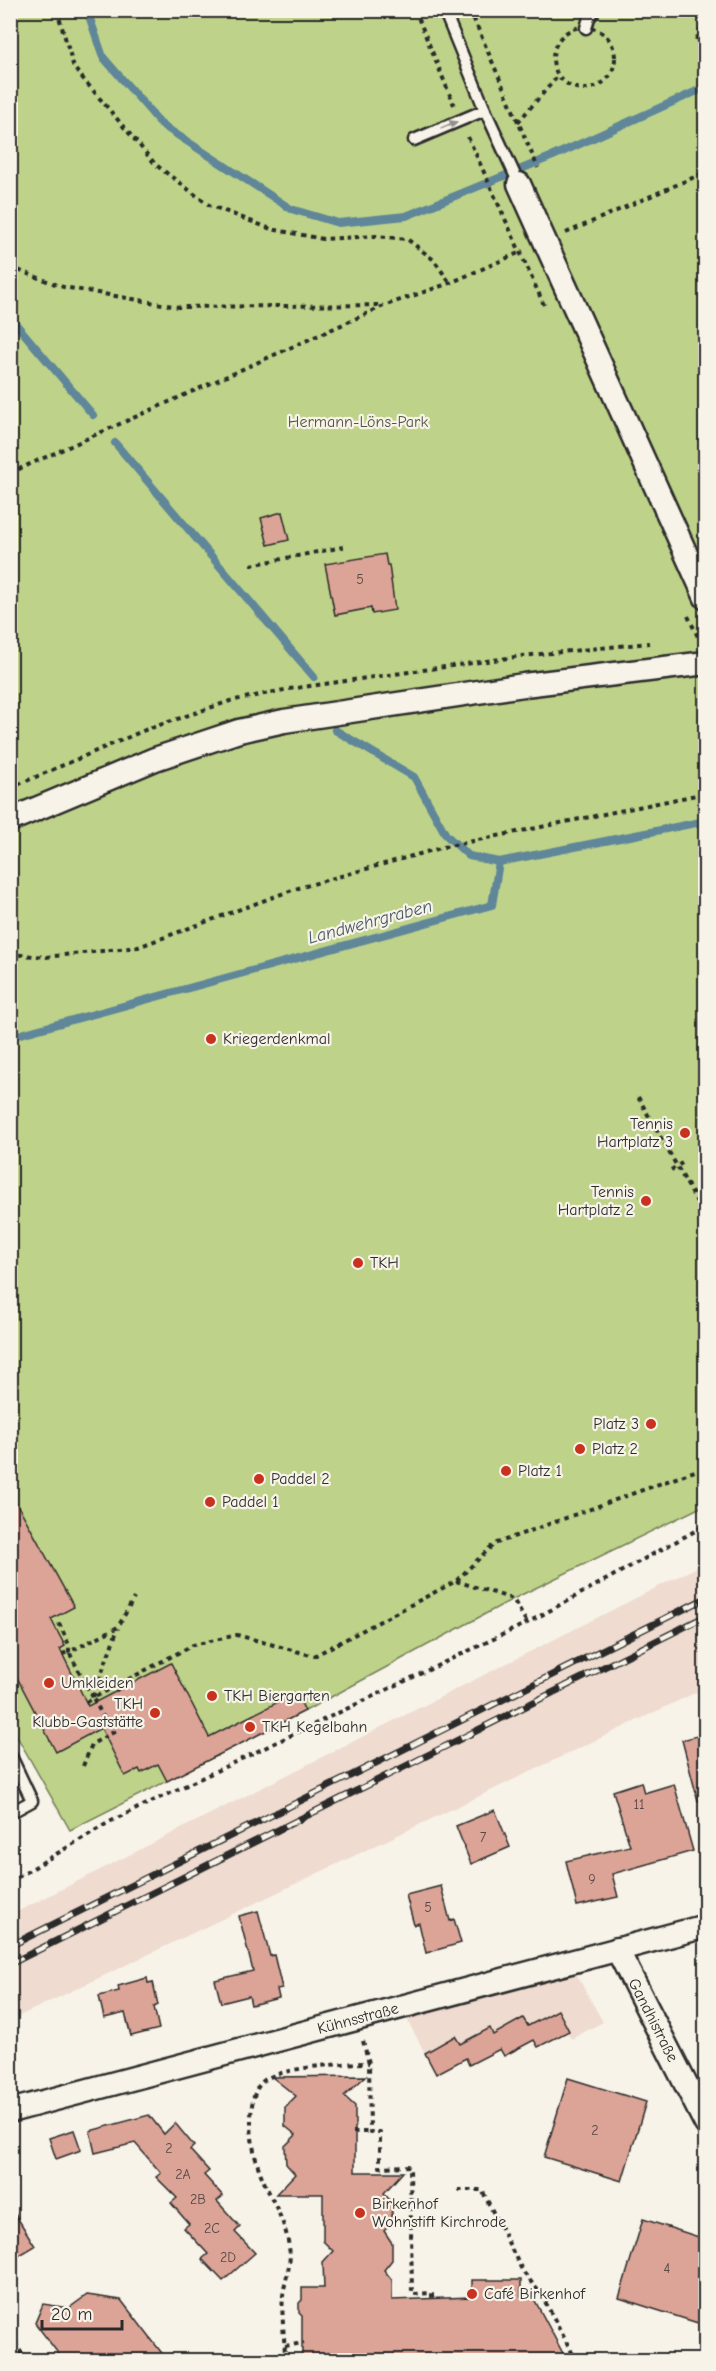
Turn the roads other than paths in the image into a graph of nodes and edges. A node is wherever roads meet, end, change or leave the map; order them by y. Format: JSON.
{"nodes":[{"id":1,"x":444,"y":10,"type":"edge"},
{"id":2,"x":595,"y":10,"type":"edge"},
{"id":3,"x":586,"y":28,"type":"road end"},
{"id":4,"x":485,"y":110,"type":"junction"},
{"id":5,"x":414,"y":140,"type":"dead end"},
{"id":6,"x":519,"y":184,"type":"joint"},
{"id":7,"x":705,"y":598,"type":"edge"},
{"id":8,"x":705,"y":663,"type":"edge"},
{"id":9,"x":10,"y":820,"type":"edge"},
{"id":10,"x":10,"y":1754,"type":"edge"},
{"id":11,"x":10,"y":1813,"type":"edge"},
{"id":12,"x":705,"y":1926,"type":"edge"},
{"id":13,"x":617,"y":1949,"type":"junction"},
{"id":14,"x":10,"y":2111,"type":"edge"},
{"id":15,"x":705,"y":2124,"type":"edge"}],
"edges":[{"from":1,"to":4,"type":"lane"},
{"from":2,"to":3,"type":"lane"},
{"from":5,"to":4,"type":"lane","one_way":true},
{"from":4,"to":6,"type":"lane"},
{"from":6,"to":7,"type":"street"},
{"from":8,"to":9,"type":"street"},
{"from":10,"to":11,"type":"lane"},
{"from":12,"to":13,"type":"street","name":"Kühnsstraße"},
{"from":13,"to":14,"type":"street","name":"Kühnsstraße"},
{"from":13,"to":15,"type":"street","name":"Gandhistraße"}]}
